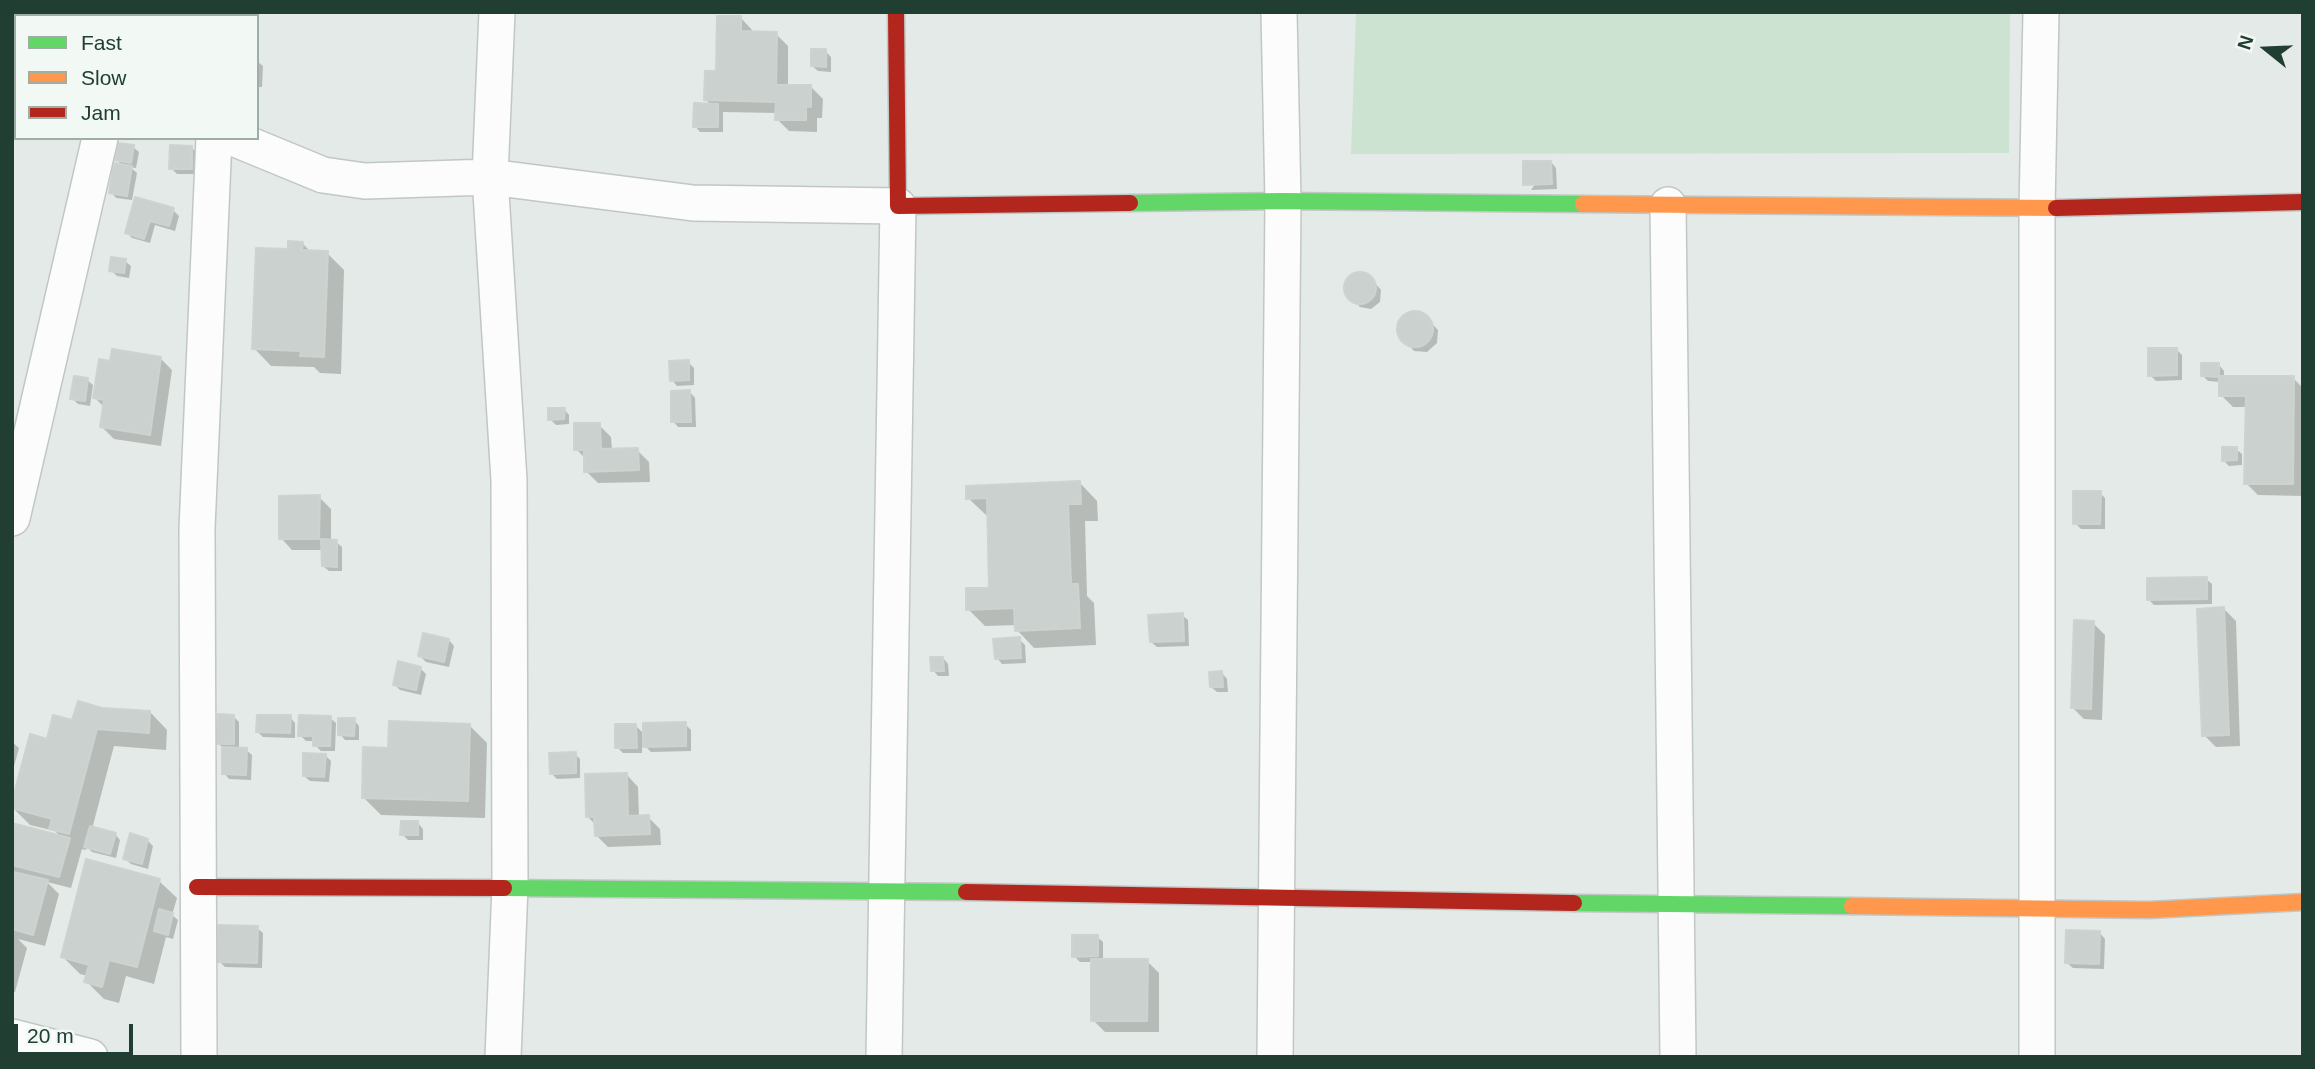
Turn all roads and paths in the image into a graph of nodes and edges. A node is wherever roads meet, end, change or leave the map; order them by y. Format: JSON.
{"nodes":[{"id":1,"x":497,"y":12,"type":"edge"},
{"id":2,"x":896,"y":12,"type":"edge"},
{"id":3,"x":1279,"y":12,"type":"edge"},
{"id":4,"x":2041,"y":12,"type":"edge"},
{"id":5,"x":100,"y":140,"type":"edge"},
{"id":6,"x":214,"y":140,"type":"edge"},
{"id":7,"x":238,"y":140,"type":"edge"},
{"id":8,"x":491,"y":177,"type":"junction"},
{"id":9,"x":1283,"y":201,"type":"junction"},
{"id":10,"x":2303,"y":202,"type":"edge"},
{"id":11,"x":1668,"y":205,"type":"junction"},
{"id":12,"x":898,"y":206,"type":"junction"},
{"id":13,"x":2037,"y":209,"type":"junction"},
{"id":14,"x":12,"y":518,"type":"edge"},
{"id":15,"x":197,"y":887,"type":"junction"},
{"id":16,"x":510,"y":887,"type":"junction"},
{"id":17,"x":886,"y":890,"type":"junction"},
{"id":18,"x":1277,"y":899,"type":"junction"},
{"id":19,"x":2303,"y":902,"type":"edge"},
{"id":20,"x":1677,"y":904,"type":"junction"},
{"id":21,"x":2038,"y":909,"type":"junction"},
{"id":22,"x":12,"y":1037,"type":"edge"},
{"id":23,"x":90,"y":1057,"type":"edge"},
{"id":24,"x":199,"y":1057,"type":"edge"},
{"id":25,"x":503,"y":1057,"type":"edge"},
{"id":26,"x":884,"y":1057,"type":"edge"},
{"id":27,"x":1275,"y":1057,"type":"edge"},
{"id":28,"x":1678,"y":1057,"type":"edge"},
{"id":29,"x":2037,"y":1057,"type":"edge"}],
"edges":[{"from":1,"to":8,"type":"street"},
{"from":2,"to":12,"type":"street"},
{"from":3,"to":9,"type":"street"},
{"from":4,"to":13,"type":"street"},
{"from":5,"to":14,"type":"street"},
{"from":6,"to":15,"type":"street"},
{"from":7,"to":8,"type":"street"},
{"from":8,"to":12,"type":"street"},
{"from":8,"to":16,"type":"street"},
{"from":9,"to":11,"type":"street"},
{"from":9,"to":12,"type":"street"},
{"from":9,"to":18,"type":"street"},
{"from":10,"to":13,"type":"street"},
{"from":11,"to":13,"type":"street"},
{"from":11,"to":20,"type":"street"},
{"from":12,"to":17,"type":"street"},
{"from":13,"to":21,"type":"street"},
{"from":15,"to":16,"type":"street"},
{"from":15,"to":24,"type":"street"},
{"from":16,"to":17,"type":"street"},
{"from":16,"to":25,"type":"street"},
{"from":17,"to":18,"type":"street"},
{"from":17,"to":26,"type":"street"},
{"from":18,"to":20,"type":"street"},
{"from":18,"to":27,"type":"street"},
{"from":19,"to":21,"type":"street"},
{"from":20,"to":21,"type":"street"},
{"from":20,"to":28,"type":"street"},
{"from":21,"to":29,"type":"street"},
{"from":22,"to":23,"type":"street"}]}
